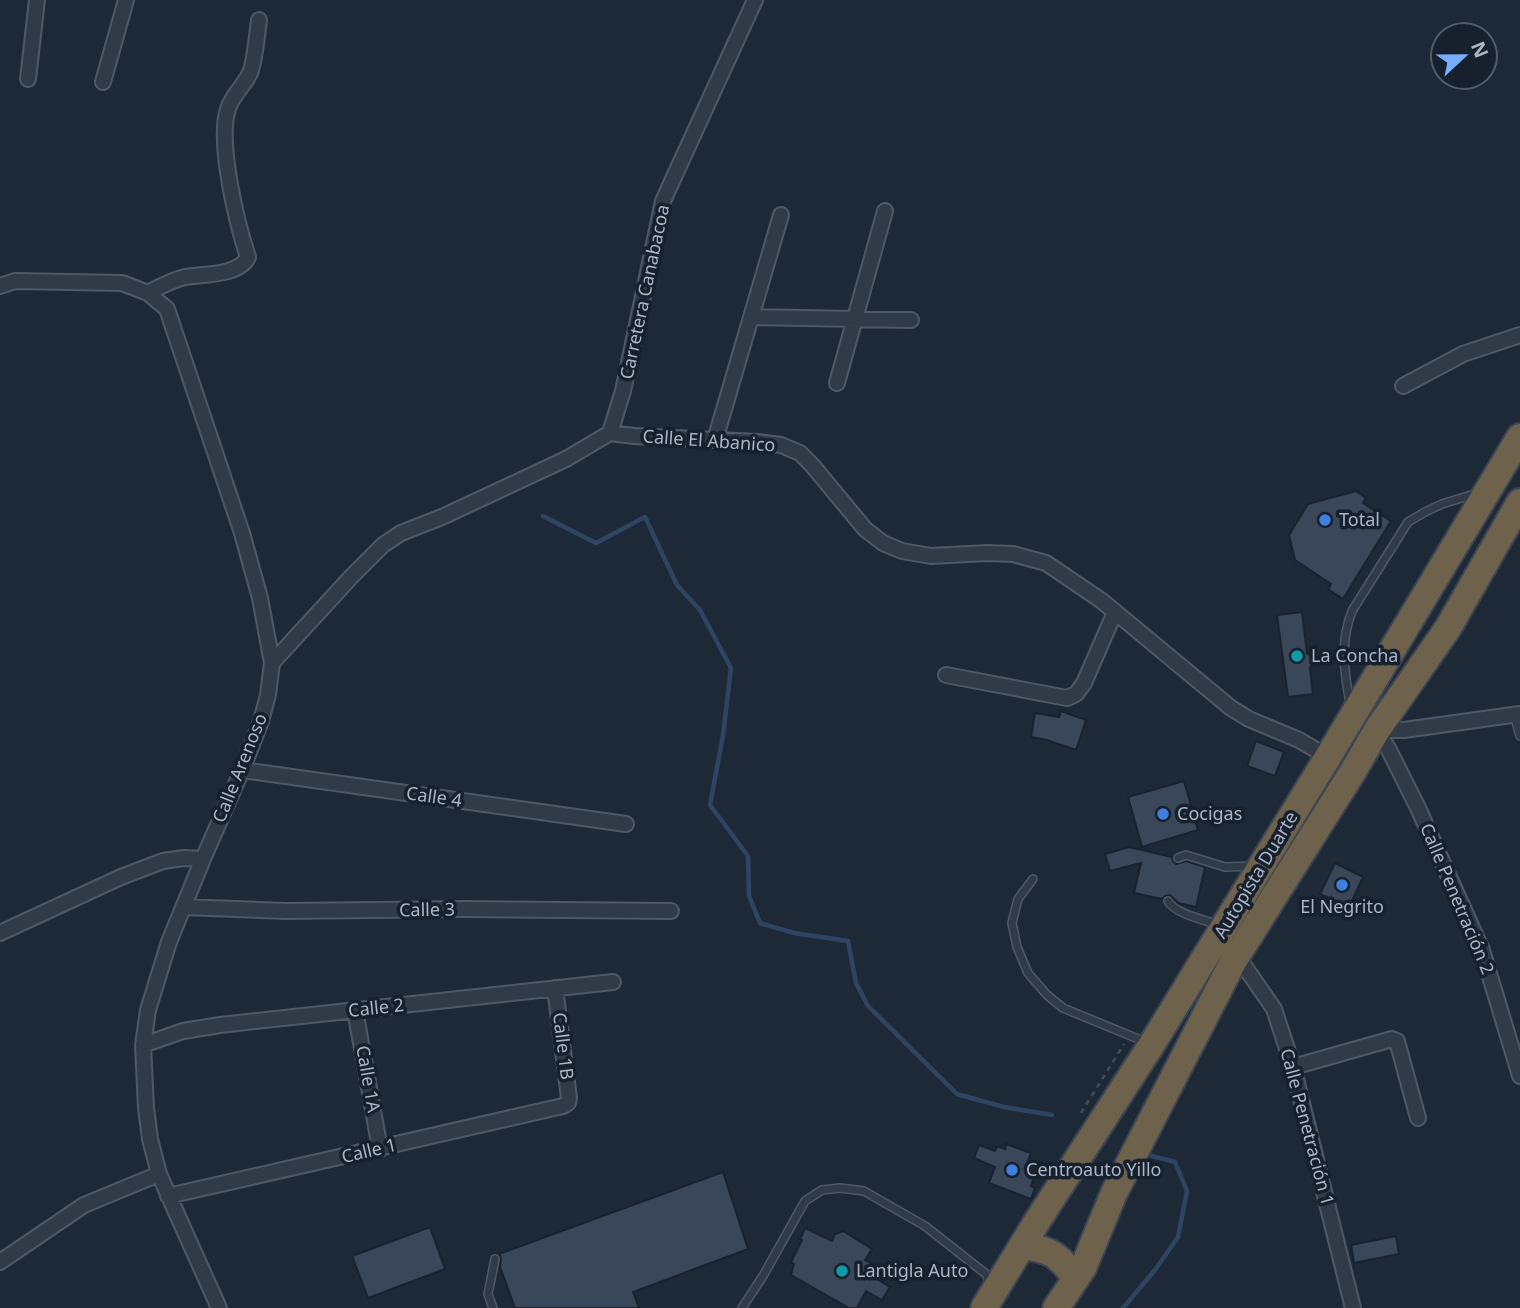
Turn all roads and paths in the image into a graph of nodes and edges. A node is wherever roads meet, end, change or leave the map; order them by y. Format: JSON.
{"nodes":[{"id":1,"x":37,"y":0,"type":"edge"},
{"id":2,"x":126,"y":0,"type":"edge"},
{"id":3,"x":755,"y":0,"type":"edge"},
{"id":4,"x":260,"y":20,"type":"dead end"},
{"id":5,"x":28,"y":79,"type":"dead end"},
{"id":6,"x":103,"y":82,"type":"dead end"},
{"id":7,"x":885,"y":211,"type":"dead end"},
{"id":8,"x":781,"y":215,"type":"dead end"},
{"id":9,"x":0,"y":286,"type":"edge"},
{"id":10,"x":148,"y":293,"type":"junction"},
{"id":11,"x":751,"y":317,"type":"junction"},
{"id":12,"x":855,"y":319,"type":"junction"},
{"id":13,"x":911,"y":320,"type":"dead end"},
{"id":14,"x":1520,"y":335,"type":"edge"},
{"id":15,"x":837,"y":383,"type":"dead end"},
{"id":16,"x":1403,"y":386,"type":"dead end"},
{"id":17,"x":610,"y":433,"type":"junction"},
{"id":18,"x":1520,"y":437,"type":"edge"},
{"id":19,"x":715,"y":440,"type":"junction"},
{"id":20,"x":1489,"y":489,"type":"junction"},
{"id":21,"x":1520,"y":502,"type":"edge"},
{"id":22,"x":1520,"y":511,"type":"edge"},
{"id":23,"x":1497,"y":543,"type":"junction"},
{"id":24,"x":1115,"y":612,"type":"junction"},
{"id":25,"x":272,"y":663,"type":"junction"},
{"id":26,"x":946,"y":675,"type":"dead end"},
{"id":27,"x":1353,"y":713,"type":"junction"},
{"id":28,"x":1517,"y":714,"type":"edge"},
{"id":29,"x":1377,"y":730,"type":"junction"},
{"id":30,"x":1520,"y":736,"type":"edge"},
{"id":31,"x":1328,"y":757,"type":"junction"},
{"id":32,"x":242,"y":770,"type":"junction"},
{"id":33,"x":626,"y":824,"type":"dead end"},
{"id":34,"x":1178,"y":858,"type":"dead end"},
{"id":35,"x":202,"y":859,"type":"junction"},
{"id":36,"x":1261,"y":866,"type":"junction"},
{"id":37,"x":1033,"y":879,"type":"dead end"},
{"id":38,"x":1168,"y":901,"type":"dead end"},
{"id":39,"x":183,"y":907,"type":"junction"},
{"id":40,"x":671,"y":911,"type":"dead end"},
{"id":41,"x":1224,"y":927,"type":"junction"},
{"id":42,"x":0,"y":933,"type":"edge"},
{"id":43,"x":1234,"y":960,"type":"junction"},
{"id":44,"x":612,"y":982,"type":"dead end"},
{"id":45,"x":555,"y":988,"type":"junction"},
{"id":46,"x":355,"y":1010,"type":"junction"},
{"id":47,"x":1152,"y":1044,"type":"junction"},
{"id":48,"x":143,"y":1045,"type":"junction"},
{"id":49,"x":1293,"y":1067,"type":"junction"},
{"id":50,"x":1520,"y":1076,"type":"edge"},
{"id":51,"x":568,"y":1103,"type":"joint"},
{"id":52,"x":1418,"y":1118,"type":"dead end"},
{"id":53,"x":380,"y":1149,"type":"junction"},
{"id":54,"x":159,"y":1174,"type":"junction"},
{"id":55,"x":169,"y":1196,"type":"junction"},
{"id":56,"x":1035,"y":1223,"type":"junction"},
{"id":57,"x":1022,"y":1245,"type":"junction"},
{"id":58,"x":495,"y":1259,"type":"dead end"},
{"id":59,"x":0,"y":1262,"type":"edge"},
{"id":60,"x":1082,"y":1268,"type":"junction"},
{"id":61,"x":989,"y":1299,"type":"edge"},
{"id":62,"x":219,"y":1308,"type":"edge"},
{"id":63,"x":493,"y":1308,"type":"edge"},
{"id":64,"x":742,"y":1308,"type":"edge"},
{"id":65,"x":1056,"y":1308,"type":"edge"},
{"id":66,"x":1353,"y":1308,"type":"edge"}],
"edges":[{"from":1,"to":5,"type":"street"},
{"from":2,"to":6,"type":"street"},
{"from":3,"to":17,"type":"street","name":"Carretera Canabacoa"},
{"from":4,"to":10,"type":"street"},
{"from":7,"to":12,"type":"street"},
{"from":8,"to":11,"type":"street"},
{"from":9,"to":10,"type":"street"},
{"from":10,"to":25,"type":"street","name":"Calle Arenoso"},
{"from":11,"to":12,"type":"street"},
{"from":11,"to":19,"type":"street"},
{"from":12,"to":13,"type":"street"},
{"from":12,"to":15,"type":"street"},
{"from":14,"to":16,"type":"street"},
{"from":17,"to":19,"type":"street","name":"Calle El Abanico"},
{"from":17,"to":25,"type":"street"},
{"from":18,"to":20,"type":"highway","name":"Autopista Duarte"},
{"from":19,"to":24,"type":"street","name":"Calle El Abanico"},
{"from":20,"to":27,"type":"highway","name":"Autopista Duarte"},
{"from":20,"to":27,"type":"lane"},
{"from":21,"to":23,"type":"highway","name":"Autopista Duarte"},
{"from":22,"to":23,"type":"highway"},
{"from":23,"to":29,"type":"highway","name":"Autopista Duarte"},
{"from":24,"to":26,"type":"street"},
{"from":24,"to":31,"type":"street","name":"Calle El Abanico"},
{"from":25,"to":32,"type":"street","name":"Calle Arenoso"},
{"from":27,"to":31,"type":"highway","name":"Autopista Duarte"},
{"from":28,"to":29,"type":"street"},
{"from":28,"to":30,"type":"lane"},
{"from":29,"to":43,"type":"highway","name":"Autopista Duarte"},
{"from":29,"to":50,"type":"street","name":"Calle Penetración 2"},
{"from":31,"to":36,"type":"highway","name":"Autopista Duarte"},
{"from":32,"to":33,"type":"street","name":"Calle 4"},
{"from":32,"to":35,"type":"street","name":"Calle Arenoso"},
{"from":34,"to":36,"type":"lane"},
{"from":35,"to":39,"type":"street","name":"Calle Arenoso"},
{"from":35,"to":42,"type":"street"},
{"from":36,"to":41,"type":"highway","name":"Autopista Duarte"},
{"from":37,"to":47,"type":"lane"},
{"from":38,"to":41,"type":"lane"},
{"from":39,"to":40,"type":"street","name":"Calle 3"},
{"from":39,"to":48,"type":"street","name":"Calle Arenoso"},
{"from":41,"to":47,"type":"highway","name":"Autopista Duarte"},
{"from":43,"to":49,"type":"street","name":"Calle Penetración 1"},
{"from":43,"to":60,"type":"highway","name":"Autopista Duarte"},
{"from":44,"to":45,"type":"street","name":"Calle 2"},
{"from":45,"to":46,"type":"street","name":"Calle 2"},
{"from":45,"to":51,"type":"street","name":"Calle 1B"},
{"from":46,"to":48,"type":"street","name":"Calle 2"},
{"from":46,"to":53,"type":"street","name":"Calle 1A"},
{"from":47,"to":56,"type":"highway","name":"Autopista Duarte"},
{"from":48,"to":54,"type":"street","name":"Calle Arenoso"},
{"from":49,"to":52,"type":"street"},
{"from":49,"to":66,"type":"street","name":"Calle Penetración 1"},
{"from":51,"to":53,"type":"street","name":"Calle 1"},
{"from":53,"to":55,"type":"street","name":"Calle 1"},
{"from":54,"to":55,"type":"street","name":"Calle Arenoso"},
{"from":54,"to":59,"type":"street"},
{"from":55,"to":62,"type":"street","name":"Calle Arenoso"},
{"from":56,"to":57,"type":"highway","name":"Autopista Duarte"},
{"from":56,"to":60,"type":"highway"},
{"from":57,"to":60,"type":"highway"},
{"from":57,"to":61,"type":"highway","name":"Autopista Duarte"},
{"from":58,"to":63,"type":"lane"},
{"from":60,"to":65,"type":"highway","name":"Autopista Duarte"},
{"from":61,"to":64,"type":"lane"}]}
